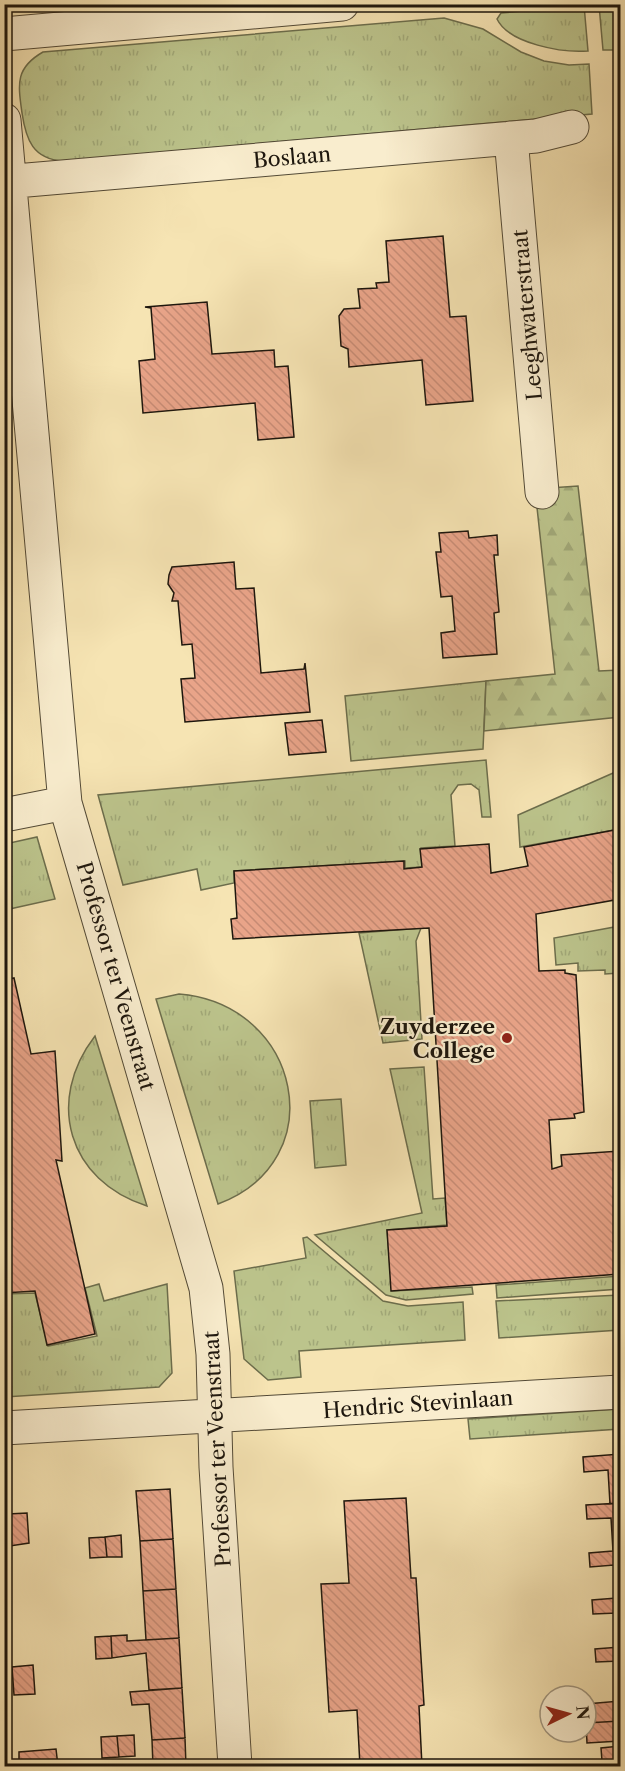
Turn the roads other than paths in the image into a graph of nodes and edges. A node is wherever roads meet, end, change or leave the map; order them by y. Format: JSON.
{"nodes":[{"id":1,"x":342,"y":4,"type":"edge"},
{"id":2,"x":4,"y":34,"type":"edge"},
{"id":3,"x":4,"y":120,"type":"edge"},
{"id":4,"x":572,"y":127,"type":"dead end"},
{"id":5,"x":511,"y":138,"type":"junction"},
{"id":6,"x":8,"y":182,"type":"edge"},
{"id":7,"x":542,"y":492,"type":"dead end"},
{"id":8,"x":65,"y":803,"type":"junction"},
{"id":9,"x":12,"y":814,"type":"edge"},
{"id":10,"x":621,"y":1392,"type":"edge"},
{"id":11,"x":215,"y":1416,"type":"junction"},
{"id":12,"x":4,"y":1428,"type":"edge"},
{"id":13,"x":236,"y":1767,"type":"edge"}],
"edges":[{"from":1,"to":2,"type":"street"},
{"from":3,"to":6,"type":"street"},
{"from":4,"to":5,"type":"street","name":"Boslaan"},
{"from":5,"to":6,"type":"street","name":"Boslaan"},
{"from":5,"to":7,"type":"street","name":"Leeghwaterstraat"},
{"from":6,"to":8,"type":"street","name":"Professor ter Veenstraat"},
{"from":8,"to":9,"type":"street"},
{"from":8,"to":11,"type":"street","name":"Professor ter Veenstraat"},
{"from":10,"to":11,"type":"street","name":"Hendric Stevinlaan"},
{"from":11,"to":12,"type":"street","name":"Hendric Stevinlaan"},
{"from":11,"to":13,"type":"street","name":"Professor ter Veenstraat"}]}
